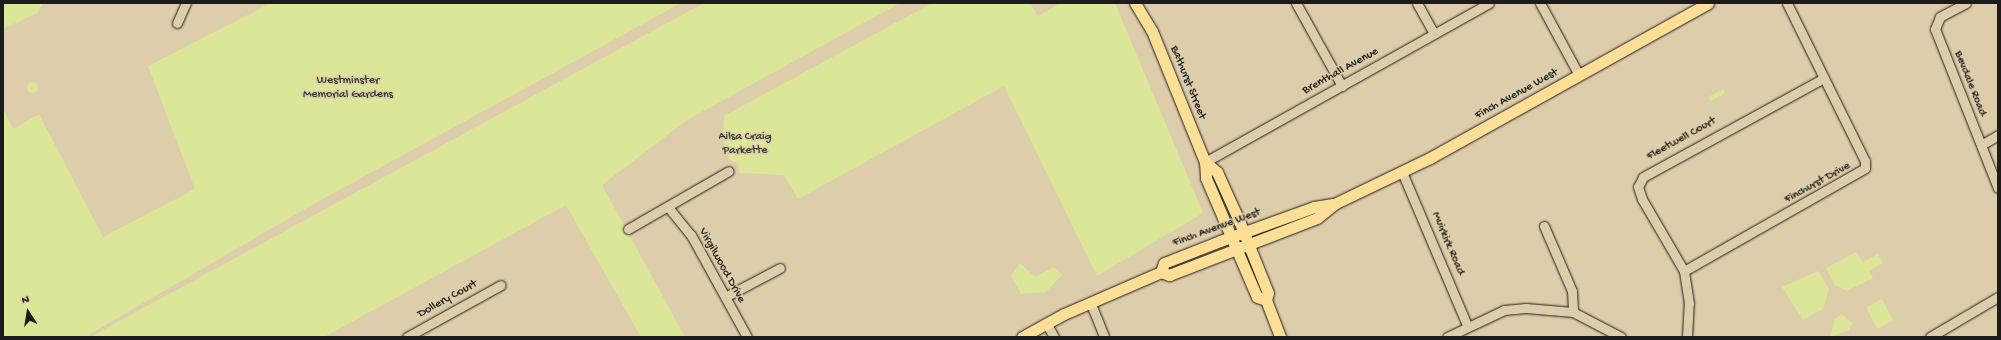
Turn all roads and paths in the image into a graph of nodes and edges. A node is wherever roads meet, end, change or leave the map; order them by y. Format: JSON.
{"nodes":[{"id":1,"x":186,"y":3,"type":"edge"},
{"id":2,"x":1135,"y":3,"type":"edge"},
{"id":3,"x":1296,"y":3,"type":"edge"},
{"id":4,"x":1417,"y":3,"type":"edge"},
{"id":5,"x":1489,"y":3,"type":"edge"},
{"id":6,"x":1540,"y":3,"type":"edge"},
{"id":7,"x":1708,"y":3,"type":"edge"},
{"id":8,"x":1787,"y":3,"type":"edge"},
{"id":9,"x":1966,"y":3,"type":"edge"},
{"id":10,"x":1696,"y":6,"type":"edge"},
{"id":11,"x":1144,"y":8,"type":"edge"},
{"id":12,"x":178,"y":23,"type":"dead end"},
{"id":13,"x":1434,"y":34,"type":"junction"},
{"id":14,"x":1579,"y":75,"type":"junction"},
{"id":15,"x":1824,"y":78,"type":"junction"},
{"id":16,"x":1342,"y":86,"type":"junction"},
{"id":17,"x":1998,"y":135,"type":"edge"},
{"id":18,"x":1981,"y":145,"type":"junction"},
{"id":19,"x":1205,"y":162,"type":"junction"},
{"id":20,"x":729,"y":171,"type":"dead end"},
{"id":21,"x":1402,"y":172,"type":"junction"},
{"id":22,"x":1998,"y":188,"type":"edge"},
{"id":23,"x":1334,"y":204,"type":"junction"},
{"id":24,"x":668,"y":207,"type":"junction"},
{"id":25,"x":1544,"y":226,"type":"dead end"},
{"id":26,"x":628,"y":229,"type":"dead end"},
{"id":27,"x":1244,"y":233,"type":"junction"},
{"id":28,"x":1231,"y":237,"type":"junction"},
{"id":29,"x":1248,"y":244,"type":"junction"},
{"id":30,"x":1236,"y":249,"type":"junction"},
{"id":31,"x":780,"y":268,"type":"dead end"},
{"id":32,"x":1161,"y":272,"type":"junction"},
{"id":33,"x":1684,"y":272,"type":"junction"},
{"id":34,"x":501,"y":285,"type":"dead end"},
{"id":35,"x":724,"y":297,"type":"junction"},
{"id":36,"x":1998,"y":297,"type":"edge"},
{"id":37,"x":1266,"y":300,"type":"junction"},
{"id":38,"x":1091,"y":304,"type":"junction"},
{"id":39,"x":1573,"y":312,"type":"junction"},
{"id":40,"x":1046,"y":323,"type":"junction"},
{"id":41,"x":1467,"y":326,"type":"junction"},
{"id":42,"x":407,"y":337,"type":"edge"},
{"id":43,"x":747,"y":337,"type":"edge"},
{"id":44,"x":1022,"y":337,"type":"edge"},
{"id":45,"x":1054,"y":337,"type":"edge"},
{"id":46,"x":1104,"y":337,"type":"edge"},
{"id":47,"x":1280,"y":337,"type":"edge"},
{"id":48,"x":1447,"y":337,"type":"edge"},
{"id":49,"x":1622,"y":337,"type":"edge"},
{"id":50,"x":1687,"y":337,"type":"edge"},
{"id":51,"x":1930,"y":337,"type":"edge"}],
"edges":[{"from":1,"to":12,"type":"street"},
{"from":2,"to":11,"type":"main road","name":"Bathurst Street"},
{"from":3,"to":16,"type":"street"},
{"from":4,"to":13,"type":"street"},
{"from":5,"to":13,"type":"street","name":"Brenthall Avenue"},
{"from":6,"to":14,"type":"street"},
{"from":7,"to":10,"type":"main road","name":"Finch Avenue West"},
{"from":8,"to":15,"type":"street","name":"Finchurst Drive"},
{"from":9,"to":18,"type":"street","name":"Bevdale Road"},
{"from":10,"to":14,"type":"main road","name":"Finch Avenue West"},
{"from":11,"to":19,"type":"main road","name":"Bathurst Street"},
{"from":13,"to":16,"type":"street","name":"Brenthall Avenue"},
{"from":14,"to":21,"type":"main road","name":"Finch Avenue West"},
{"from":15,"to":33,"type":"street","name":"Finchurst Drive"},
{"from":15,"to":33,"type":"street","name":"Fleetwell Court"},
{"from":16,"to":19,"type":"street","name":"Brenthall Avenue"},
{"from":17,"to":18,"type":"street"},
{"from":18,"to":22,"type":"street","name":"Bevdale Road"},
{"from":19,"to":27,"type":"main road","name":"Bathurst Street"},
{"from":19,"to":28,"type":"main road","name":"Bathurst Street"},
{"from":20,"to":24,"type":"street"},
{"from":21,"to":23,"type":"main road","name":"Finch Avenue West"},
{"from":21,"to":41,"type":"street","name":"Muirkirk Road"},
{"from":23,"to":27,"type":"main road","name":"Finch Avenue West"},
{"from":23,"to":29,"type":"main road","name":"Finch Avenue West"},
{"from":24,"to":26,"type":"street"},
{"from":24,"to":35,"type":"street","name":"Virgilwood Drive"},
{"from":25,"to":39,"type":"street"},
{"from":27,"to":28,"type":"main road","name":"Finch Avenue West"},
{"from":27,"to":29,"type":"main road","name":"Bathurst Street"},
{"from":28,"to":30,"type":"main road","name":"Bathurst Street"},
{"from":28,"to":32,"type":"main road","name":"Finch Avenue West"},
{"from":29,"to":30,"type":"main road","name":"Finch Avenue West"},
{"from":29,"to":37,"type":"main road","name":"Bathurst Street"},
{"from":30,"to":32,"type":"main road","name":"Finch Avenue West"},
{"from":30,"to":37,"type":"main road","name":"Bathurst Street"},
{"from":31,"to":35,"type":"street"},
{"from":32,"to":38,"type":"main road","name":"Finch Avenue West"},
{"from":33,"to":50,"type":"street","name":"Fleetwell Court"},
{"from":34,"to":42,"type":"street","name":"Dollery Court"},
{"from":35,"to":43,"type":"street","name":"Virgilwood Drive"},
{"from":36,"to":51,"type":"street"},
{"from":37,"to":47,"type":"main road","name":"Bathurst Street"},
{"from":38,"to":40,"type":"main road","name":"Finch Avenue West"},
{"from":38,"to":46,"type":"street"},
{"from":39,"to":41,"type":"street"},
{"from":39,"to":49,"type":"street"},
{"from":40,"to":44,"type":"main road","name":"Finch Avenue West"},
{"from":40,"to":45,"type":"street"},
{"from":41,"to":48,"type":"street"}]}
